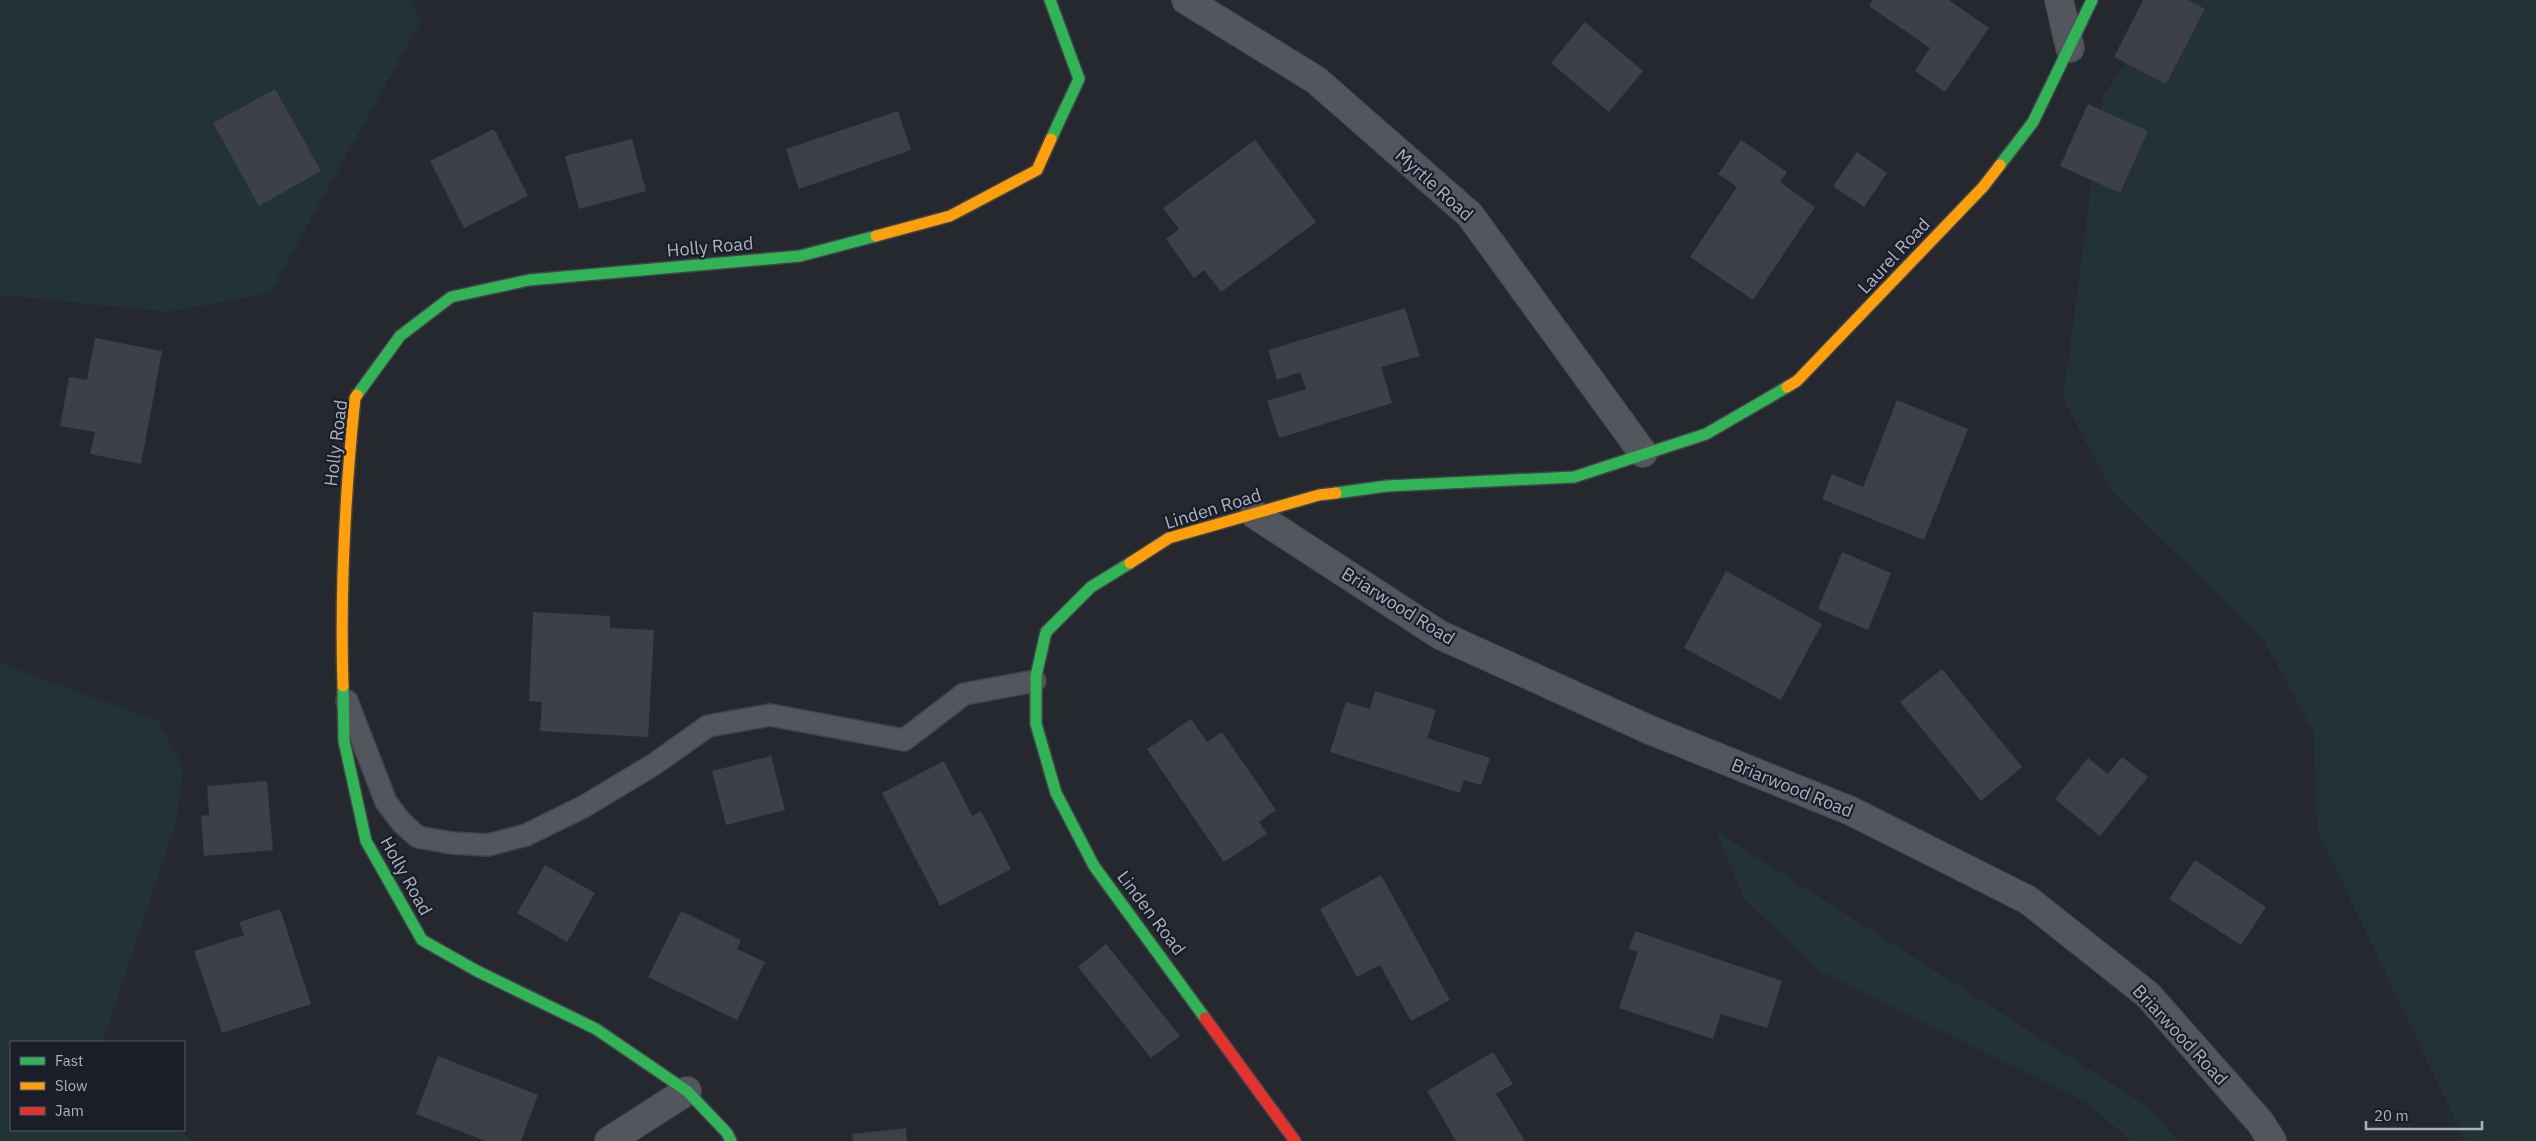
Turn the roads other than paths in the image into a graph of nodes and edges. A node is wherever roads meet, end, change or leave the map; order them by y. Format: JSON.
{"nodes":[{"id":1,"x":1050,"y":0,"type":"edge"},
{"id":2,"x":1186,"y":0,"type":"edge"},
{"id":3,"x":2059,"y":0,"type":"edge"},
{"id":4,"x":2092,"y":0,"type":"edge"},
{"id":5,"x":2070,"y":48,"type":"junction"},
{"id":6,"x":1643,"y":453,"type":"junction"},
{"id":7,"x":1254,"y":514,"type":"junction"},
{"id":8,"x":1035,"y":681,"type":"junction"},
{"id":9,"x":343,"y":691,"type":"junction"},
{"id":10,"x":687,"y":1091,"type":"junction"},
{"id":11,"x":609,"y":1141,"type":"edge"},
{"id":12,"x":732,"y":1141,"type":"edge"},
{"id":13,"x":1295,"y":1141,"type":"edge"},
{"id":14,"x":2272,"y":1141,"type":"edge"}],
"edges":[{"from":1,"to":9,"type":"street","name":"Holly Road"},
{"from":2,"to":6,"type":"street","name":"Myrtle Road"},
{"from":3,"to":5,"type":"street"},
{"from":4,"to":5,"type":"street","name":"Laurel Road"},
{"from":5,"to":6,"type":"street","name":"Laurel Road"},
{"from":6,"to":7,"type":"street","name":"Linden Road"},
{"from":7,"to":8,"type":"street","name":"Linden Road"},
{"from":7,"to":14,"type":"street","name":"Briarwood Road"},
{"from":8,"to":9,"type":"lane"},
{"from":8,"to":13,"type":"street","name":"Linden Road"},
{"from":9,"to":10,"type":"street","name":"Holly Road"},
{"from":10,"to":11,"type":"street"},
{"from":10,"to":12,"type":"street","name":"Holly Road"}]}
